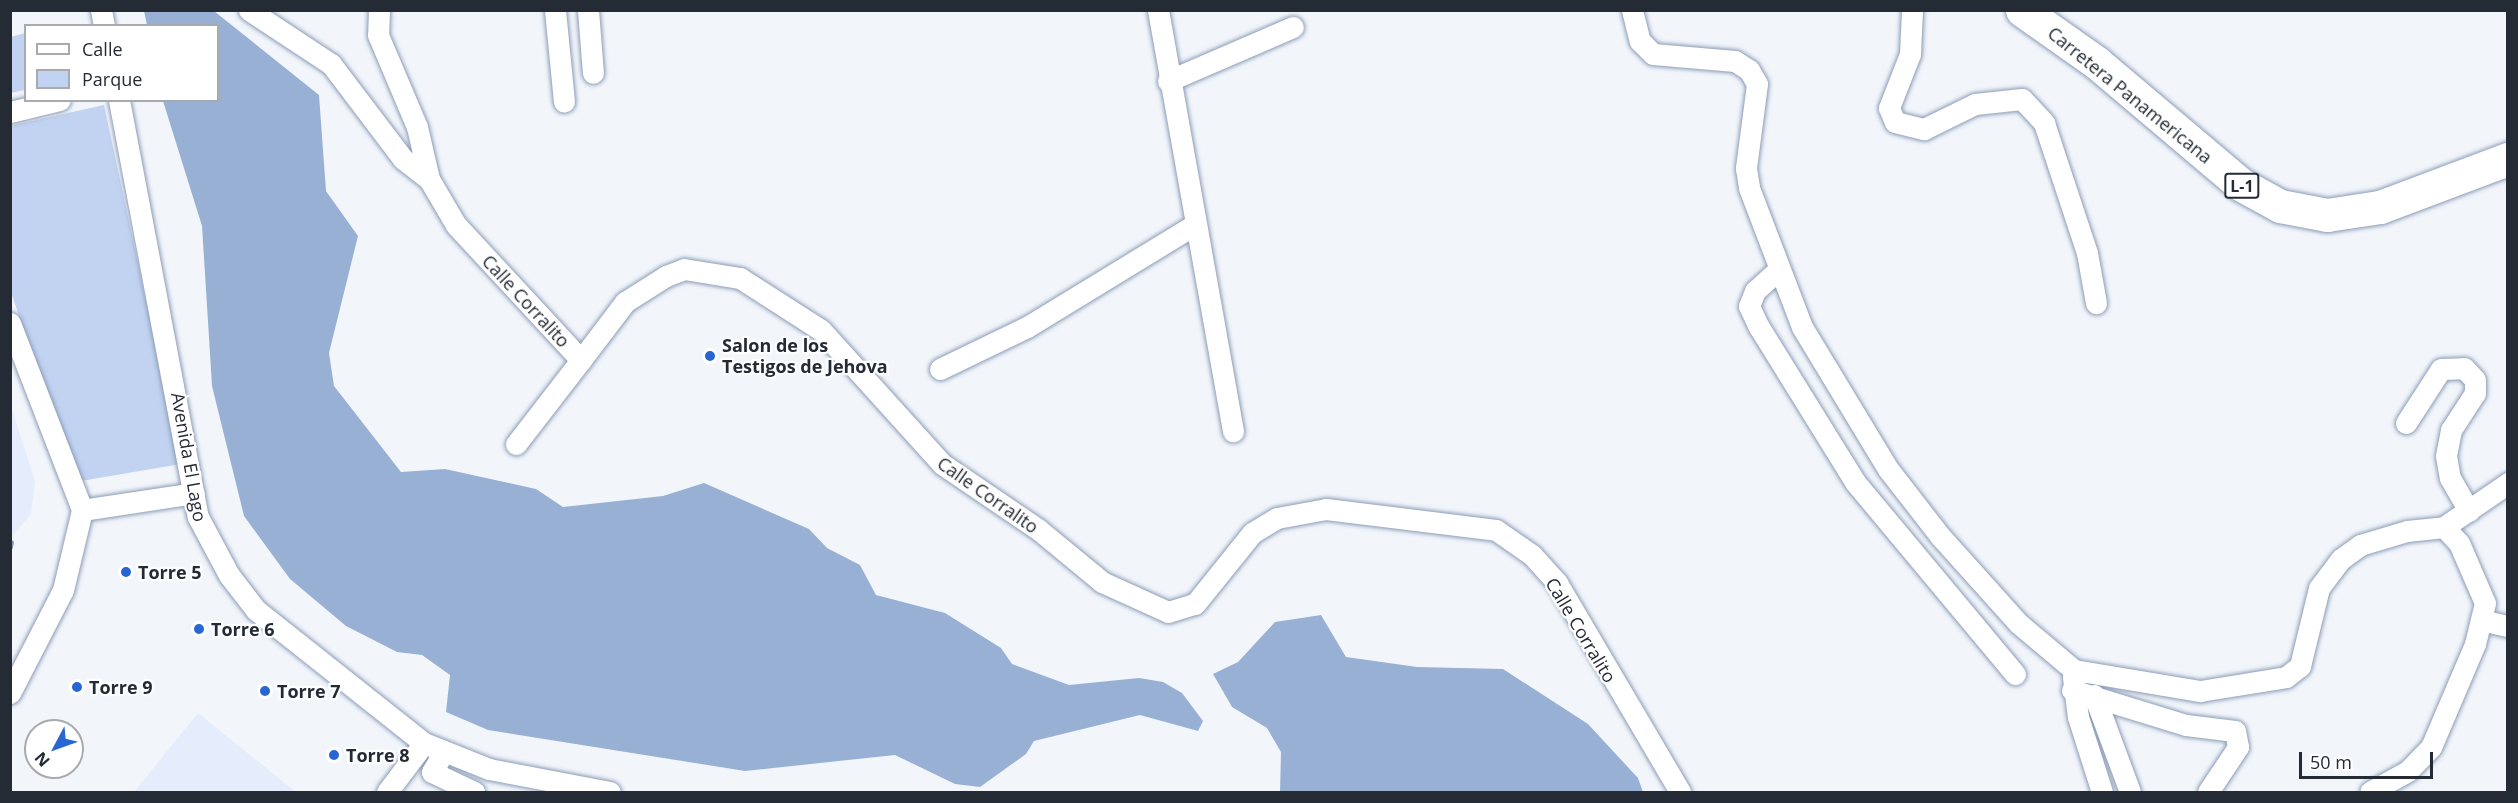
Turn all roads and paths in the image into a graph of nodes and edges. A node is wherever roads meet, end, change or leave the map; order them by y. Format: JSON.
{"nodes":[{"id":1,"x":249,"y":10,"type":"edge"},
{"id":2,"x":380,"y":10,"type":"edge"},
{"id":3,"x":555,"y":10,"type":"edge"},
{"id":4,"x":588,"y":10,"type":"edge"},
{"id":5,"x":1158,"y":10,"type":"edge"},
{"id":6,"x":1632,"y":10,"type":"edge"},
{"id":7,"x":1912,"y":10,"type":"edge"},
{"id":8,"x":2022,"y":10,"type":"edge"},
{"id":9,"x":2052,"y":10,"type":"edge"},
{"id":10,"x":1293,"y":27,"type":"dead end"},
{"id":11,"x":593,"y":74,"type":"dead end"},
{"id":12,"x":1168,"y":81,"type":"junction"},
{"id":13,"x":52,"y":102,"type":"edge"},
{"id":14,"x":119,"y":102,"type":"edge"},
{"id":15,"x":564,"y":102,"type":"dead end"},
{"id":16,"x":10,"y":112,"type":"edge"},
{"id":17,"x":2508,"y":143,"type":"edge"},
{"id":18,"x":2508,"y":159,"type":"edge"},
{"id":19,"x":429,"y":180,"type":"junction"},
{"id":20,"x":1194,"y":225,"type":"junction"},
{"id":21,"x":1776,"y":272,"type":"junction"},
{"id":22,"x":2096,"y":303,"type":"dead end"},
{"id":23,"x":10,"y":324,"type":"edge"},
{"id":24,"x":581,"y":360,"type":"junction"},
{"id":25,"x":940,"y":369,"type":"dead end"},
{"id":26,"x":2406,"y":423,"type":"dead end"},
{"id":27,"x":1233,"y":431,"type":"dead end"},
{"id":28,"x":516,"y":444,"type":"dead end"},
{"id":29,"x":2508,"y":483,"type":"edge"},
{"id":30,"x":194,"y":493,"type":"junction"},
{"id":31,"x":82,"y":510,"type":"junction"},
{"id":32,"x":2469,"y":511,"type":"junction"},
{"id":33,"x":2444,"y":527,"type":"junction"},
{"id":34,"x":2481,"y":620,"type":"junction"},
{"id":35,"x":2508,"y":626,"type":"edge"},
{"id":36,"x":2015,"y":674,"type":"dead end"},
{"id":37,"x":2073,"y":680,"type":"junction"},
{"id":38,"x":10,"y":693,"type":"edge"},
{"id":39,"x":2094,"y":695,"type":"junction"},
{"id":40,"x":424,"y":743,"type":"junction"},
{"id":41,"x":443,"y":753,"type":"junction"},
{"id":42,"x":387,"y":792,"type":"edge"},
{"id":43,"x":474,"y":792,"type":"edge"},
{"id":44,"x":610,"y":792,"type":"edge"},
{"id":45,"x":1680,"y":792,"type":"edge"},
{"id":46,"x":2102,"y":792,"type":"edge"},
{"id":47,"x":2130,"y":792,"type":"edge"},
{"id":48,"x":2208,"y":792,"type":"edge"},
{"id":49,"x":2370,"y":792,"type":"edge"}],
"edges":[{"from":1,"to":19,"type":"street","name":"Calle Corralito"},
{"from":2,"to":19,"type":"street"},
{"from":3,"to":15,"type":"street"},
{"from":4,"to":11,"type":"street"},
{"from":5,"to":12,"type":"street"},
{"from":6,"to":21,"type":"street"},
{"from":7,"to":22,"type":"street"},
{"from":8,"to":18,"type":"main road","name":"Carretera Panamericana","number":"L-1"},
{"from":9,"to":17,"type":"main road","name":"Carretera Panamericana","number":"L-1"},
{"from":10,"to":12,"type":"street"},
{"from":12,"to":20,"type":"street"},
{"from":13,"to":16,"type":"street"},
{"from":14,"to":30,"type":"street","name":"Avenida El Lago"},
{"from":19,"to":24,"type":"street","name":"Calle Corralito"},
{"from":20,"to":25,"type":"street"},
{"from":20,"to":27,"type":"street"},
{"from":21,"to":36,"type":"street"},
{"from":21,"to":37,"type":"street"},
{"from":23,"to":31,"type":"street"},
{"from":24,"to":28,"type":"street"},
{"from":24,"to":45,"type":"street","name":"Calle Corralito"},
{"from":26,"to":32,"type":"street"},
{"from":29,"to":32,"type":"street"},
{"from":30,"to":31,"type":"street"},
{"from":30,"to":40,"type":"street","name":"Avenida El Lago"},
{"from":31,"to":38,"type":"street"},
{"from":32,"to":33,"type":"street"},
{"from":33,"to":34,"type":"street"},
{"from":33,"to":37,"type":"street"},
{"from":34,"to":35,"type":"street"},
{"from":34,"to":49,"type":"street"},
{"from":37,"to":39,"type":"street"},
{"from":37,"to":46,"type":"street"},
{"from":39,"to":47,"type":"street"},
{"from":39,"to":48,"type":"street"},
{"from":40,"to":41,"type":"street","name":"Avenida El Lago"},
{"from":40,"to":42,"type":"street"},
{"from":41,"to":43,"type":"street"},
{"from":41,"to":44,"type":"street","name":"Avenida El Lago"}]}
